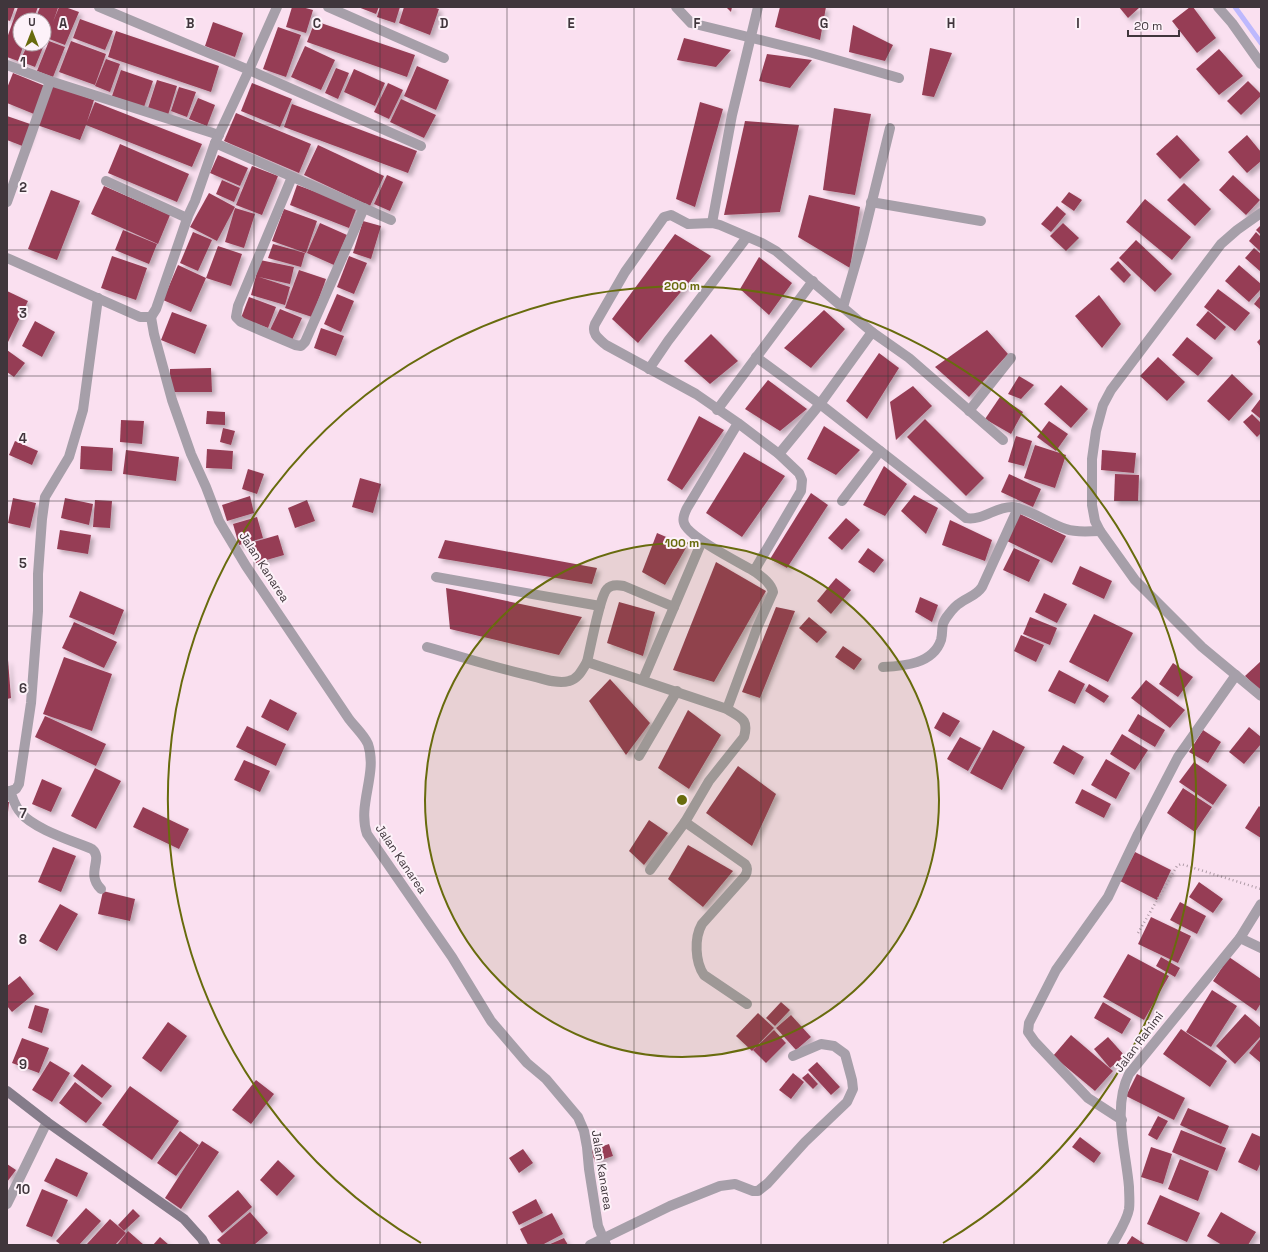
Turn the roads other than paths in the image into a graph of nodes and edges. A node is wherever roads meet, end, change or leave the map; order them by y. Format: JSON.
{"nodes":[{"id":1,"x":100,"y":7,"type":"edge"},
{"id":2,"x":277,"y":7,"type":"edge"},
{"id":3,"x":328,"y":7,"type":"edge"},
{"id":4,"x":676,"y":7,"type":"edge"},
{"id":5,"x":758,"y":7,"type":"edge"},
{"id":6,"x":1218,"y":7,"type":"edge"},
{"id":7,"x":750,"y":38,"type":"junction"},
{"id":8,"x":444,"y":58,"type":"dead end"},
{"id":9,"x":1261,"y":64,"type":"edge"},
{"id":10,"x":7,"y":65,"type":"edge"},
{"id":11,"x":249,"y":70,"type":"junction"},
{"id":12,"x":899,"y":78,"type":"dead end"},
{"id":13,"x":50,"y":80,"type":"junction"},
{"id":14,"x":890,"y":128,"type":"dead end"},
{"id":15,"x":217,"y":139,"type":"junction"},
{"id":16,"x":421,"y":146,"type":"dead end"},
{"id":17,"x":292,"y":177,"type":"junction"},
{"id":18,"x":106,"y":181,"type":"dead end"},
{"id":19,"x":7,"y":202,"type":"edge"},
{"id":20,"x":871,"y":202,"type":"junction"},
{"id":21,"x":364,"y":208,"type":"junction"},
{"id":22,"x":1261,"y":213,"type":"edge"},
{"id":23,"x":187,"y":218,"type":"junction"},
{"id":24,"x":391,"y":220,"type":"dead end"},
{"id":25,"x":981,"y":221,"type":"dead end"},
{"id":26,"x":712,"y":222,"type":"junction"},
{"id":27,"x":747,"y":237,"type":"junction"},
{"id":28,"x":7,"y":258,"type":"edge"},
{"id":29,"x":813,"y":281,"type":"junction"},
{"id":30,"x":98,"y":298,"type":"junction"},
{"id":31,"x":843,"y":308,"type":"junction"},
{"id":32,"x":151,"y":317,"type":"junction"},
{"id":33,"x":872,"y":332,"type":"junction"},
{"id":34,"x":756,"y":357,"type":"junction"},
{"id":35,"x":1011,"y":358,"type":"dead end"},
{"id":36,"x":649,"y":369,"type":"junction"},
{"id":37,"x":820,"y":404,"type":"junction"},
{"id":38,"x":717,"y":410,"type":"junction"},
{"id":39,"x":970,"y":411,"type":"junction"},
{"id":40,"x":738,"y":423,"type":"junction"},
{"id":41,"x":1003,"y":440,"type":"dead end"},
{"id":42,"x":880,"y":451,"type":"junction"},
{"id":43,"x":779,"y":454,"type":"junction"},
{"id":44,"x":842,"y":501,"type":"dead end"},
{"id":45,"x":1018,"y":508,"type":"junction"},
{"id":46,"x":1100,"y":531,"type":"junction"},
{"id":47,"x":702,"y":541,"type":"junction"},
{"id":48,"x":754,"y":571,"type":"junction"},
{"id":49,"x":436,"y":577,"type":"dead end"},
{"id":50,"x":600,"y":606,"type":"junction"},
{"id":51,"x":674,"y":606,"type":"junction"},
{"id":52,"x":427,"y":647,"type":"dead end"},
{"id":53,"x":587,"y":662,"type":"junction"},
{"id":54,"x":883,"y":667,"type":"dead end"},
{"id":55,"x":1236,"y":675,"type":"junction"},
{"id":56,"x":643,"y":680,"type":"junction"},
{"id":57,"x":677,"y":692,"type":"junction"},
{"id":58,"x":1261,"y":696,"type":"edge"},
{"id":59,"x":727,"y":709,"type":"junction"},
{"id":60,"x":640,"y":756,"type":"dead end"},
{"id":61,"x":9,"y":792,"type":"edge"},
{"id":62,"x":685,"y":822,"type":"junction"},
{"id":63,"x":650,"y":870,"type":"dead end"},
{"id":64,"x":101,"y":889,"type":"dead end"},
{"id":65,"x":1261,"y":904,"type":"edge"},
{"id":66,"x":1240,"y":938,"type":"junction"},
{"id":67,"x":1261,"y":948,"type":"edge"},
{"id":68,"x":747,"y":1004,"type":"dead end"},
{"id":69,"x":794,"y":1056,"type":"dead end"},
{"id":70,"x":7,"y":1091,"type":"edge"},
{"id":71,"x":1122,"y":1120,"type":"junction"},
{"id":72,"x":47,"y":1122,"type":"junction"},
{"id":73,"x":7,"y":1204,"type":"edge"},
{"id":74,"x":604,"y":1242,"type":"edge"},
{"id":75,"x":205,"y":1245,"type":"edge"},
{"id":76,"x":590,"y":1245,"type":"edge"},
{"id":77,"x":1112,"y":1245,"type":"edge"}],
"edges":[{"from":1,"to":11,"type":"street"},
{"from":2,"to":11,"type":"street"},
{"from":3,"to":8,"type":"street"},
{"from":4,"to":7,"type":"street"},
{"from":5,"to":7,"type":"street"},
{"from":6,"to":9,"type":"street"},
{"from":7,"to":12,"type":"street"},
{"from":7,"to":26,"type":"street"},
{"from":10,"to":13,"type":"street"},
{"from":11,"to":15,"type":"street"},
{"from":11,"to":16,"type":"street"},
{"from":13,"to":15,"type":"street"},
{"from":13,"to":19,"type":"street"},
{"from":14,"to":20,"type":"street"},
{"from":15,"to":17,"type":"street"},
{"from":15,"to":23,"type":"street"},
{"from":17,"to":21,"type":"street"},
{"from":17,"to":21,"type":"street"},
{"from":18,"to":23,"type":"street"},
{"from":20,"to":25,"type":"street"},
{"from":20,"to":31,"type":"street"},
{"from":21,"to":24,"type":"street"},
{"from":22,"to":46,"type":"street"},
{"from":23,"to":32,"type":"street"},
{"from":26,"to":27,"type":"street"},
{"from":26,"to":36,"type":"street"},
{"from":27,"to":29,"type":"street"},
{"from":27,"to":36,"type":"street"},
{"from":28,"to":30,"type":"street"},
{"from":29,"to":31,"type":"street"},
{"from":29,"to":34,"type":"street"},
{"from":30,"to":32,"type":"street"},
{"from":30,"to":61,"type":"street"},
{"from":31,"to":33,"type":"street"},
{"from":32,"to":74,"type":"street","name":"Jalan Kanarea"},
{"from":33,"to":37,"type":"street"},
{"from":33,"to":39,"type":"street"},
{"from":34,"to":37,"type":"street"},
{"from":34,"to":38,"type":"street"},
{"from":35,"to":39,"type":"street"},
{"from":36,"to":38,"type":"street"},
{"from":37,"to":42,"type":"street"},
{"from":37,"to":43,"type":"street"},
{"from":38,"to":40,"type":"street"},
{"from":39,"to":41,"type":"street"},
{"from":40,"to":43,"type":"street"},
{"from":40,"to":47,"type":"street"},
{"from":42,"to":44,"type":"street"},
{"from":42,"to":45,"type":"street"},
{"from":43,"to":48,"type":"street"},
{"from":45,"to":46,"type":"street"},
{"from":45,"to":54,"type":"street"},
{"from":46,"to":55,"type":"street"},
{"from":47,"to":48,"type":"street"},
{"from":47,"to":51,"type":"street"},
{"from":48,"to":59,"type":"street"},
{"from":49,"to":50,"type":"street"},
{"from":50,"to":51,"type":"street"},
{"from":50,"to":53,"type":"street"},
{"from":51,"to":56,"type":"street"},
{"from":52,"to":53,"type":"street"},
{"from":53,"to":56,"type":"street"},
{"from":55,"to":58,"type":"street"},
{"from":55,"to":71,"type":"street"},
{"from":56,"to":57,"type":"street"},
{"from":57,"to":59,"type":"street"},
{"from":57,"to":60,"type":"street"},
{"from":59,"to":62,"type":"street"},
{"from":61,"to":64,"type":"street"},
{"from":62,"to":63,"type":"street"},
{"from":62,"to":68,"type":"street"},
{"from":65,"to":66,"type":"street","name":"Jalan Rahimi"},
{"from":66,"to":67,"type":"street"},
{"from":66,"to":71,"type":"street","name":"Jalan Rahimi"},
{"from":69,"to":74,"type":"street"},
{"from":70,"to":72,"type":"street"},
{"from":71,"to":77,"type":"street","name":"Jalan Rahimi"},
{"from":72,"to":73,"type":"street"},
{"from":72,"to":75,"type":"street"},
{"from":74,"to":76,"type":"street"}]}
